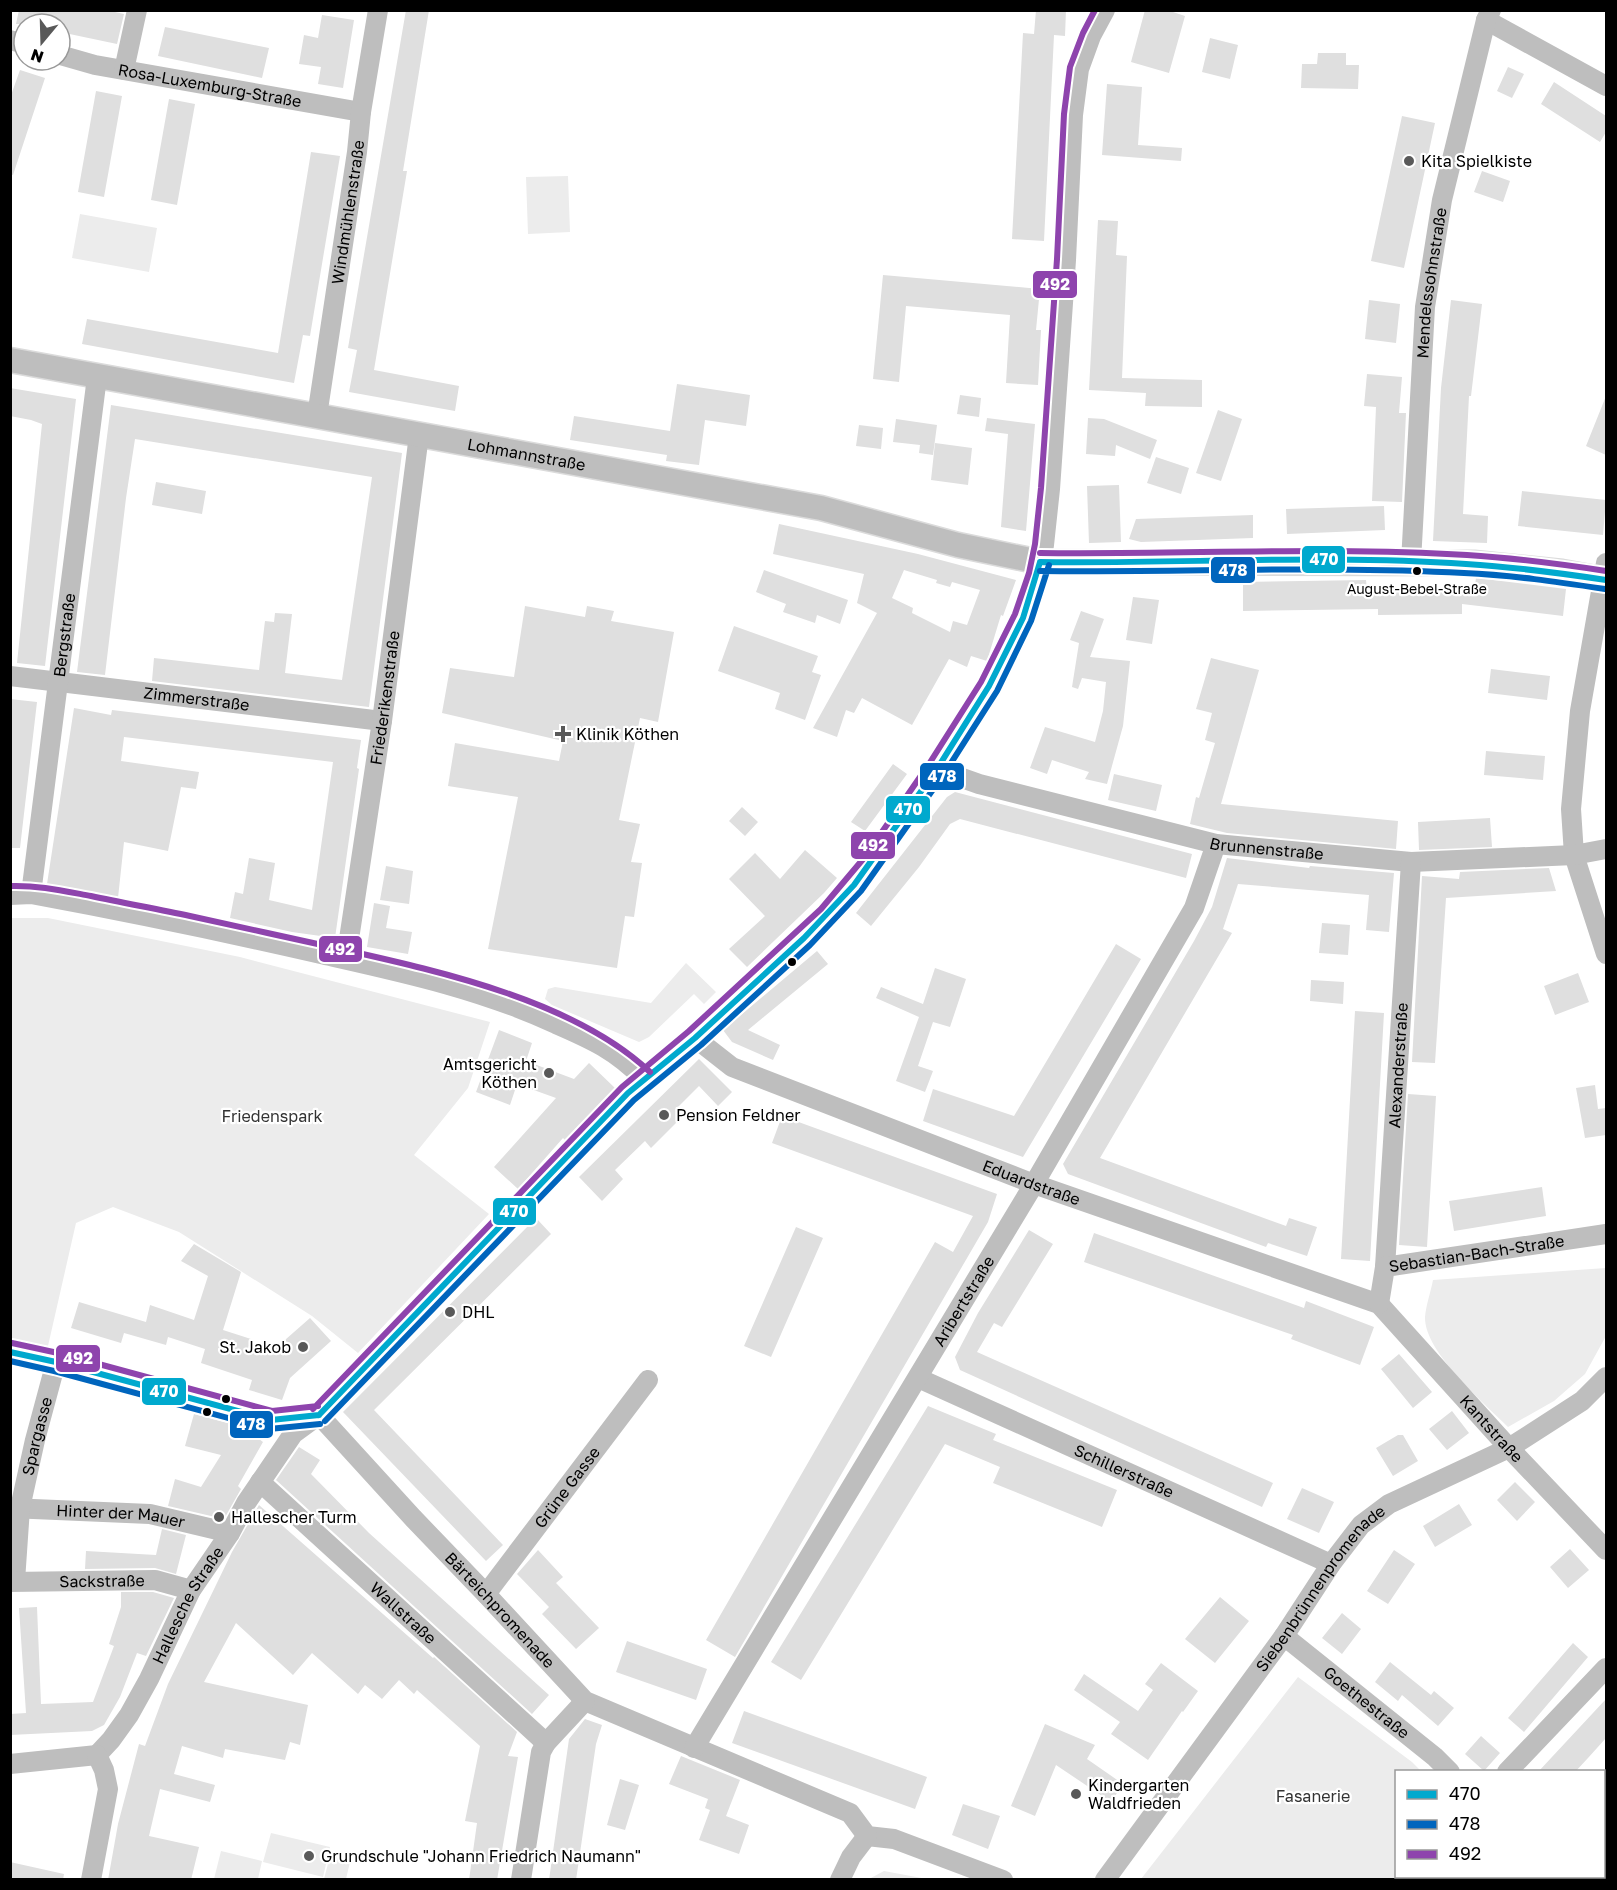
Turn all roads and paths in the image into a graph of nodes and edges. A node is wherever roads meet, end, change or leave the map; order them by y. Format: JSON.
{"nodes":[{"id":1,"x":137,"y":10,"type":"edge"},
{"id":2,"x":378,"y":10,"type":"edge"},
{"id":3,"x":1105,"y":10,"type":"edge"},
{"id":4,"x":1488,"y":15,"type":"edge"},
{"id":5,"x":72,"y":58,"type":"edge"},
{"id":6,"x":124,"y":70,"type":"junction"},
{"id":7,"x":1606,"y":86,"type":"edge"},
{"id":8,"x":361,"y":112,"type":"junction"},
{"id":9,"x":10,"y":360,"type":"edge"},
{"id":10,"x":98,"y":376,"type":"junction"},
{"id":11,"x":317,"y":416,"type":"junction"},
{"id":12,"x":419,"y":435,"type":"junction"},
{"id":13,"x":1040,"y":561,"type":"junction"},
{"id":14,"x":1411,"y":562,"type":"junction"},
{"id":15,"x":1606,"y":574,"type":"edge"},
{"id":16,"x":10,"y":676,"type":"edge"},
{"id":17,"x":59,"y":682,"type":"junction"},
{"id":18,"x":382,"y":721,"type":"junction"},
{"id":19,"x":938,"y":769,"type":"junction"},
{"id":20,"x":1216,"y":844,"type":"junction"},
{"id":21,"x":1606,"y":849,"type":"edge"},
{"id":22,"x":1574,"y":855,"type":"junction"},
{"id":23,"x":1411,"y":862,"type":"junction"},
{"id":24,"x":31,"y":894,"type":"junction"},
{"id":25,"x":10,"y":895,"type":"edge"},
{"id":26,"x":1606,"y":954,"type":"edge"},
{"id":27,"x":346,"y":959,"type":"junction"},
{"id":28,"x":695,"y":1038,"type":"junction"},
{"id":29,"x":644,"y":1079,"type":"junction"},
{"id":30,"x":1034,"y":1184,"type":"junction"},
{"id":31,"x":1606,"y":1234,"type":"edge"},
{"id":32,"x":1385,"y":1267,"type":"junction"},
{"id":33,"x":1379,"y":1304,"type":"junction"},
{"id":34,"x":10,"y":1352,"type":"edge"},
{"id":35,"x":56,"y":1362,"type":"junction"},
{"id":36,"x":1606,"y":1377,"type":"edge"},
{"id":37,"x":918,"y":1378,"type":"junction"},
{"id":38,"x":648,"y":1380,"type":"dead end"},
{"id":39,"x":319,"y":1415,"type":"junction"},
{"id":40,"x":1509,"y":1448,"type":"junction"},
{"id":41,"x":260,"y":1482,"type":"junction"},
{"id":42,"x":15,"y":1508,"type":"edge"},
{"id":43,"x":230,"y":1533,"type":"junction"},
{"id":44,"x":1606,"y":1550,"type":"edge"},
{"id":45,"x":1331,"y":1564,"type":"junction"},
{"id":46,"x":13,"y":1582,"type":"edge"},
{"id":47,"x":190,"y":1590,"type":"junction"},
{"id":48,"x":486,"y":1594,"type":"junction"},
{"id":49,"x":1284,"y":1636,"type":"junction"},
{"id":50,"x":1606,"y":1668,"type":"edge"},
{"id":51,"x":585,"y":1701,"type":"junction"},
{"id":52,"x":546,"y":1743,"type":"junction"},
{"id":53,"x":694,"y":1748,"type":"junction"},
{"id":54,"x":97,"y":1755,"type":"junction"},
{"id":55,"x":10,"y":1764,"type":"edge"},
{"id":56,"x":1448,"y":1770,"type":"edge"},
{"id":57,"x":1510,"y":1770,"type":"edge"},
{"id":58,"x":867,"y":1836,"type":"junction"},
{"id":59,"x":91,"y":1880,"type":"edge"},
{"id":60,"x":521,"y":1880,"type":"edge"},
{"id":61,"x":840,"y":1880,"type":"edge"},
{"id":62,"x":1003,"y":1880,"type":"edge"},
{"id":63,"x":1106,"y":1880,"type":"edge"}],
"edges":[{"from":1,"to":6,"type":"street"},
{"from":2,"to":8,"type":"street","name":"Windmühlenstraße"},
{"from":3,"to":13,"type":"street","name":"Hallesche Straße"},
{"from":4,"to":7,"type":"street"},
{"from":4,"to":14,"type":"street","name":"Mendelssohnstraße"},
{"from":5,"to":6,"type":"street","name":"Rosa-Luxemburg-Straße"},
{"from":6,"to":8,"type":"street","name":"Rosa-Luxemburg-Straße"},
{"from":8,"to":11,"type":"street","name":"Windmühlenstraße"},
{"from":9,"to":10,"type":"main road","name":"Lohmannstraße"},
{"from":10,"to":11,"type":"main road","name":"Lohmannstraße"},
{"from":10,"to":17,"type":"street","name":"Bergstraße"},
{"from":11,"to":12,"type":"main road","name":"Lohmannstraße"},
{"from":12,"to":13,"type":"main road","name":"Lohmannstraße"},
{"from":12,"to":18,"type":"street","name":"Friederikenstraße"},
{"from":13,"to":14,"type":"main road"},
{"from":13,"to":19,"type":"street","name":"Hallesche Straße"},
{"from":14,"to":15,"type":"main road"},
{"from":15,"to":22,"type":"street"},
{"from":16,"to":17,"type":"street","name":"Zimmerstraße"},
{"from":17,"to":18,"type":"street","name":"Zimmerstraße"},
{"from":17,"to":24,"type":"street","name":"Bergstraße"},
{"from":18,"to":27,"type":"street","name":"Friederikenstraße"},
{"from":19,"to":20,"type":"street","name":"Brunnenstraße"},
{"from":19,"to":28,"type":"street","name":"Hallesche Straße"},
{"from":20,"to":23,"type":"street","name":"Brunnenstraße"},
{"from":20,"to":30,"type":"street","name":"Aribertstraße"},
{"from":21,"to":22,"type":"street","name":"Brunnenstraße"},
{"from":22,"to":23,"type":"street","name":"Brunnenstraße"},
{"from":22,"to":26,"type":"street"},
{"from":23,"to":32,"type":"street","name":"Alexanderstraße"},
{"from":24,"to":25,"type":"street"},
{"from":24,"to":27,"type":"street"},
{"from":27,"to":29,"type":"street"},
{"from":28,"to":29,"type":"street","name":"Hallesche Straße"},
{"from":28,"to":30,"type":"street","name":"Eduardstraße"},
{"from":29,"to":39,"type":"street","name":"Hallesche Straße"},
{"from":30,"to":33,"type":"street","name":"Eduardstraße"},
{"from":30,"to":37,"type":"street","name":"Aribertstraße"},
{"from":31,"to":32,"type":"street","name":"Sebastian-Bach-Straße"},
{"from":32,"to":33,"type":"street","name":"Sebastian-Bach-Straße"},
{"from":33,"to":40,"type":"street","name":"Kantstraße"},
{"from":34,"to":35,"type":"street"},
{"from":35,"to":39,"type":"street"},
{"from":35,"to":42,"type":"street","name":"Spargasse"},
{"from":36,"to":40,"type":"street","name":"Siebenbrünnenpromenade"},
{"from":37,"to":45,"type":"street","name":"Schillerstraße"},
{"from":37,"to":53,"type":"street","name":"Aribertstraße"},
{"from":38,"to":48,"type":"street","name":"Grüne Gasse"},
{"from":39,"to":41,"type":"street","name":"Hallesche Straße"},
{"from":39,"to":48,"type":"street","name":"Bärteichpromenade"},
{"from":40,"to":44,"type":"street","name":"Kantstraße"},
{"from":40,"to":45,"type":"street","name":"Siebenbrünnenpromenade"},
{"from":41,"to":43,"type":"street","name":"Hallesche Straße"},
{"from":41,"to":52,"type":"street","name":"Wallstraße"},
{"from":42,"to":43,"type":"street","name":"Hinter der Mauer"},
{"from":42,"to":46,"type":"street","name":"Spargasse"},
{"from":43,"to":47,"type":"street","name":"Hallesche Straße"},
{"from":45,"to":49,"type":"street","name":"Siebenbrünnenpromenade"},
{"from":46,"to":47,"type":"street","name":"Sackstraße"},
{"from":47,"to":54,"type":"street","name":"Hallesche Straße"},
{"from":48,"to":51,"type":"street","name":"Bärteichpromenade"},
{"from":49,"to":56,"type":"street","name":"Goethestraße"},
{"from":49,"to":63,"type":"street","name":"Siebenbrünnenpromenade"},
{"from":50,"to":57,"type":"street"},
{"from":51,"to":52,"type":"street"},
{"from":51,"to":53,"type":"street","name":"Bärteichpromenade"},
{"from":52,"to":60,"type":"street"},
{"from":53,"to":58,"type":"street","name":"Bärteichpromenade"},
{"from":54,"to":55,"type":"street"},
{"from":54,"to":59,"type":"street"},
{"from":58,"to":61,"type":"street"},
{"from":58,"to":62,"type":"street"}]}
